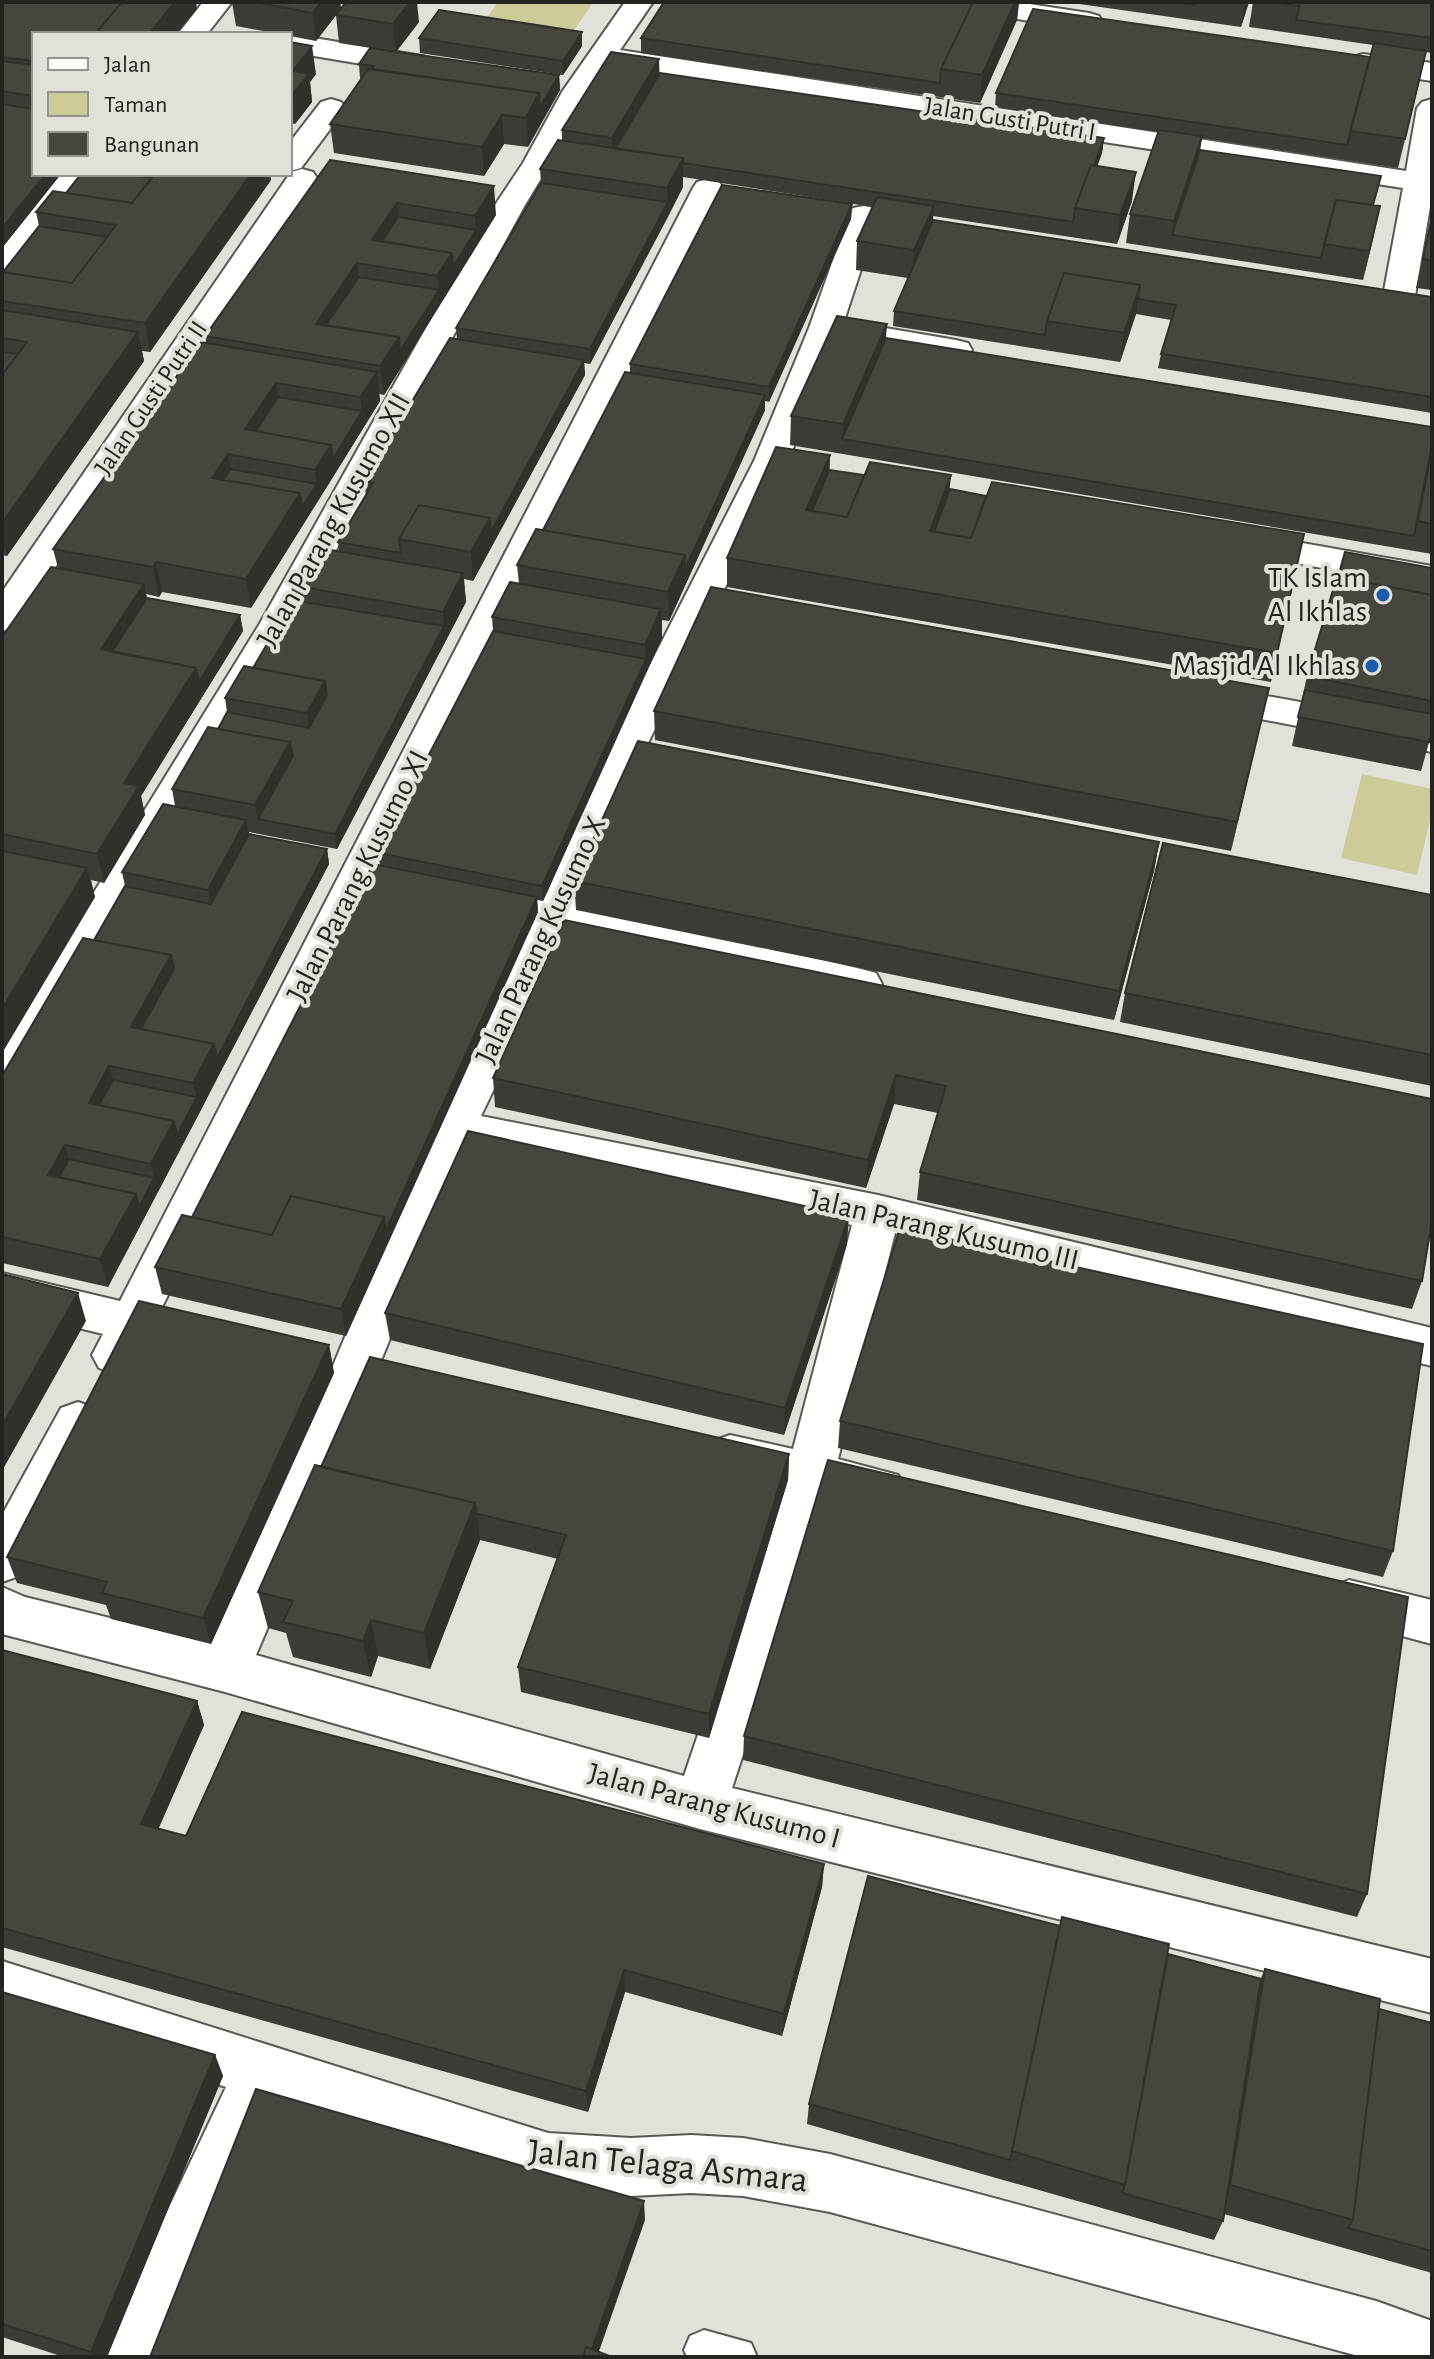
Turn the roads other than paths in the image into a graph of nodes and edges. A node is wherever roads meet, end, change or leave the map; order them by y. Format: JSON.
{"nodes":[{"id":1,"x":639,"y":2,"type":"edge"},
{"id":2,"x":968,"y":2,"type":"edge"},
{"id":3,"x":1109,"y":25,"type":"edge"},
{"id":4,"x":292,"y":43,"type":"edge"},
{"id":5,"x":600,"y":56,"type":"junction"},
{"id":6,"x":1340,"y":60,"type":"edge"},
{"id":7,"x":456,"y":71,"type":"edge"},
{"id":8,"x":1432,"y":72,"type":"edge"},
{"id":9,"x":547,"y":86,"type":"edge"},
{"id":10,"x":577,"y":92,"type":"junction"},
{"id":11,"x":331,"y":108,"type":"dead end"},
{"id":12,"x":1432,"y":108,"type":"edge"},
{"id":13,"x":538,"y":163,"type":"junction"},
{"id":14,"x":569,"y":168,"type":"edge"},
{"id":15,"x":294,"y":174,"type":"edge"},
{"id":16,"x":70,"y":176,"type":"edge"},
{"id":17,"x":1420,"y":182,"type":"junction"},
{"id":18,"x":708,"y":188,"type":"dead end"},
{"id":19,"x":864,"y":215,"type":"dead end"},
{"id":20,"x":2,"y":263,"type":"edge"},
{"id":21,"x":1432,"y":302,"type":"edge"},
{"id":22,"x":825,"y":328,"type":"junction"},
{"id":23,"x":980,"y":354,"type":"edge"},
{"id":24,"x":1212,"y":538,"type":"edge"},
{"id":25,"x":1432,"y":577,"type":"edge"},
{"id":26,"x":29,"y":582,"type":"edge"},
{"id":27,"x":2,"y":619,"type":"edge"},
{"id":28,"x":1166,"y":690,"type":"edge"},
{"id":29,"x":1432,"y":739,"type":"edge"},
{"id":30,"x":72,"y":886,"type":"edge"},
{"id":31,"x":114,"y":894,"type":"junction"},
{"id":32,"x":499,"y":897,"type":"edge"},
{"id":33,"x":560,"y":910,"type":"junction"},
{"id":34,"x":891,"y":991,"type":"edge"},
{"id":35,"x":2,"y":1077,"type":"edge"},
{"id":36,"x":454,"y":1127,"type":"junction"},
{"id":37,"x":878,"y":1212,"type":"junction"},
{"id":38,"x":2,"y":1291,"type":"edge"},
{"id":39,"x":133,"y":1323,"type":"junction"},
{"id":40,"x":206,"y":1340,"type":"edge"},
{"id":41,"x":1432,"y":1347,"type":"edge"},
{"id":42,"x":331,"y":1368,"type":"junction"},
{"id":43,"x":399,"y":1383,"type":"edge"},
{"id":44,"x":689,"y":1446,"type":"edge"},
{"id":45,"x":811,"y":1472,"type":"junction"},
{"id":46,"x":920,"y":1498,"type":"edge"},
{"id":47,"x":2,"y":1561,"type":"edge"},
{"id":48,"x":1308,"y":1592,"type":"edge"},
{"id":49,"x":2,"y":1609,"type":"edge"},
{"id":50,"x":1432,"y":1622,"type":"edge"},
{"id":51,"x":225,"y":1669,"type":"junction"},
{"id":52,"x":700,"y":1805,"type":"junction"},
{"id":53,"x":1432,"y":1982,"type":"edge"},
{"id":54,"x":2,"y":1988,"type":"edge"},
{"id":55,"x":263,"y":2071,"type":"junction"},
{"id":56,"x":1432,"y":2351,"type":"edge"},
{"id":57,"x":128,"y":2357,"type":"edge"},
{"id":58,"x":1427,"y":2357,"type":"edge"}],
"edges":[{"from":1,"to":5,"type":"street","name":"Jalan Parang Kusumo XII"},
{"from":2,"to":3,"type":"street"},
{"from":4,"to":7,"type":"street"},
{"from":5,"to":10,"type":"street","name":"Jalan Parang Kusumo XII"},
{"from":5,"to":17,"type":"street","name":"Jalan Gusti Putri I"},
{"from":6,"to":8,"type":"street"},
{"from":9,"to":10,"type":"street"},
{"from":10,"to":13,"type":"street","name":"Jalan Parang Kusumo XII"},
{"from":11,"to":15,"type":"street","name":"Jalan Gusti Putri II"},
{"from":12,"to":17,"type":"street"},
{"from":13,"to":14,"type":"street"},
{"from":13,"to":31,"type":"street","name":"Jalan Parang Kusumo XII"},
{"from":15,"to":26,"type":"street","name":"Jalan Gusti Putri II"},
{"from":16,"to":20,"type":"street"},
{"from":17,"to":21,"type":"street"},
{"from":18,"to":39,"type":"street","name":"Jalan Parang Kusumo XI"},
{"from":19,"to":22,"type":"street","name":"Jalan Parang Kusumo X"},
{"from":22,"to":23,"type":"street"},
{"from":22,"to":33,"type":"street","name":"Jalan Parang Kusumo X"},
{"from":24,"to":25,"type":"street"},
{"from":26,"to":27,"type":"street","name":"Jalan Gusti Putri II"},
{"from":28,"to":29,"type":"street"},
{"from":30,"to":31,"type":"street"},
{"from":31,"to":35,"type":"street","name":"Jalan Parang Kusumo XII"},
{"from":32,"to":33,"type":"street"},
{"from":33,"to":34,"type":"street"},
{"from":33,"to":36,"type":"street","name":"Jalan Parang Kusumo X"},
{"from":36,"to":37,"type":"street","name":"Jalan Parang Kusumo III"},
{"from":36,"to":42,"type":"street","name":"Jalan Parang Kusumo X"},
{"from":37,"to":41,"type":"street","name":"Jalan Parang Kusumo III"},
{"from":37,"to":45,"type":"street"},
{"from":38,"to":39,"type":"street"},
{"from":39,"to":40,"type":"street"},
{"from":39,"to":47,"type":"street","name":"Jalan Parang Kusumo XI"},
{"from":42,"to":43,"type":"street"},
{"from":42,"to":51,"type":"street","name":"Jalan Parang Kusumo X"},
{"from":44,"to":45,"type":"street"},
{"from":45,"to":46,"type":"street"},
{"from":45,"to":52,"type":"street"},
{"from":48,"to":50,"type":"street"},
{"from":49,"to":51,"type":"street","name":"Jalan Parang Kusumo I"},
{"from":51,"to":52,"type":"street","name":"Jalan Parang Kusumo I"},
{"from":52,"to":53,"type":"street","name":"Jalan Parang Kusumo I"},
{"from":54,"to":55,"type":"street","name":"Jalan Telaga Asmara"},
{"from":55,"to":56,"type":"street","name":"Jalan Telaga Asmara"},
{"from":55,"to":57,"type":"street"},
{"from":56,"to":58,"type":"lane"}]}
